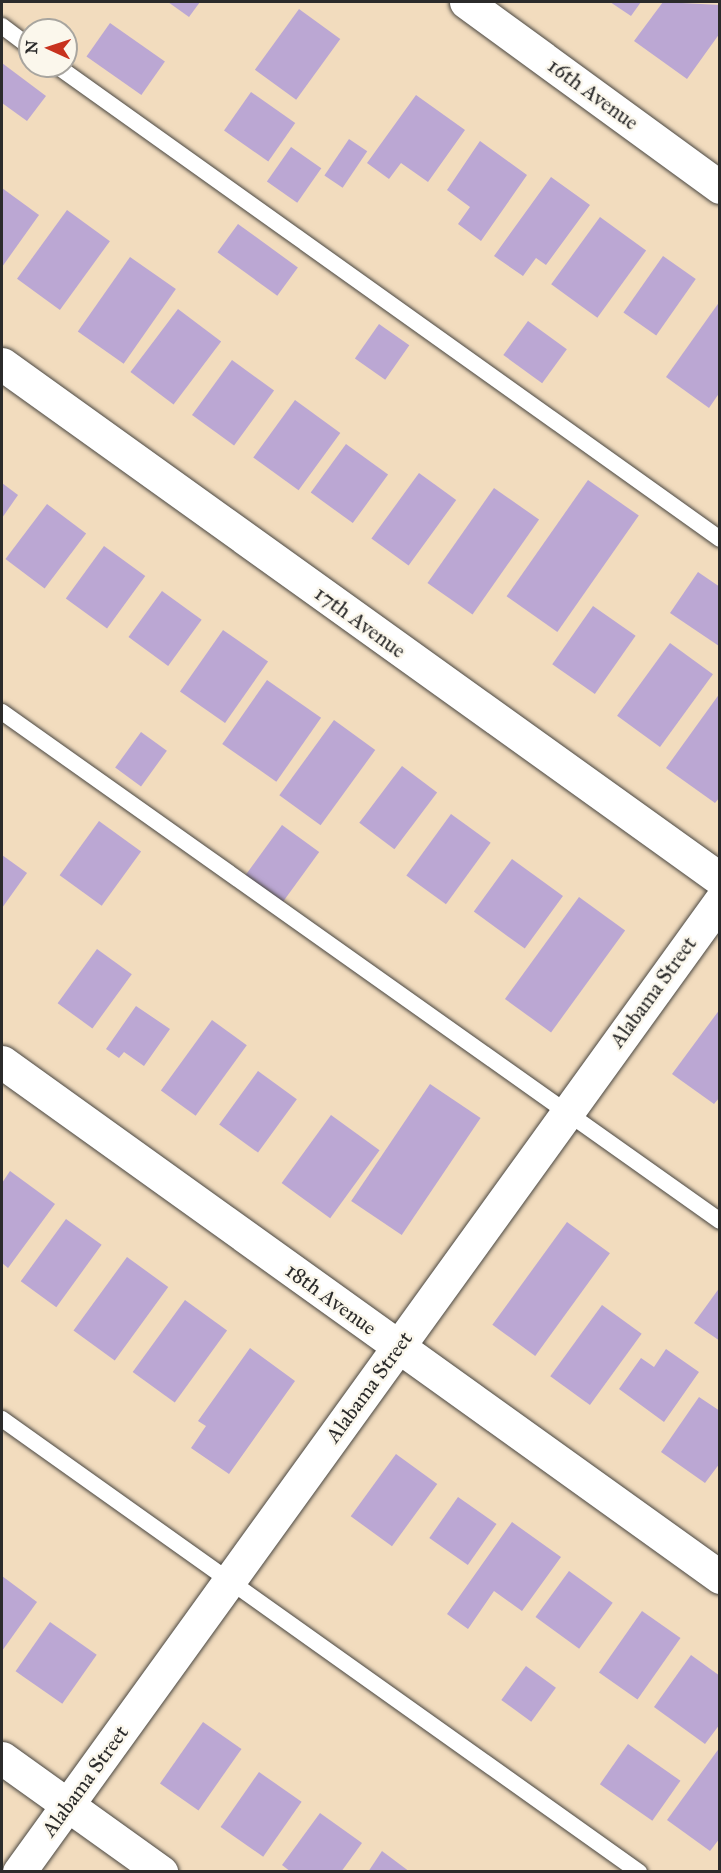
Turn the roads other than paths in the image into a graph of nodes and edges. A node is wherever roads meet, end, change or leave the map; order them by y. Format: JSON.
{"nodes":[{"id":1,"x":466,"y":2,"type":"edge"},
{"id":2,"x":2,"y":26,"type":"edge"},
{"id":3,"x":18,"y":38,"type":"edge"},
{"id":4,"x":74,"y":78,"type":"edge"},
{"id":5,"x":720,"y":187,"type":"edge"},
{"id":6,"x":2,"y":364,"type":"edge"},
{"id":7,"x":720,"y":539,"type":"edge"},
{"id":8,"x":2,"y":712,"type":"edge"},
{"id":9,"x":720,"y":879,"type":"edge"},
{"id":10,"x":720,"y":902,"type":"edge"},
{"id":11,"x":2,"y":1062,"type":"edge"},
{"id":12,"x":566,"y":1112,"type":"junction"},
{"id":13,"x":720,"y":1221,"type":"edge"},
{"id":14,"x":397,"y":1347,"type":"junction"},
{"id":15,"x":2,"y":1419,"type":"edge"},
{"id":16,"x":720,"y":1577,"type":"edge"},
{"id":17,"x":230,"y":1582,"type":"junction"},
{"id":18,"x":2,"y":1758,"type":"edge"},
{"id":19,"x":67,"y":1805,"type":"junction"},
{"id":20,"x":19,"y":1872,"type":"edge"},
{"id":21,"x":161,"y":1872,"type":"edge"},
{"id":22,"x":639,"y":1872,"type":"edge"}],
"edges":[{"from":1,"to":5,"type":"street","name":"16th Avenue"},
{"from":2,"to":3,"type":"lane"},
{"from":4,"to":7,"type":"lane"},
{"from":6,"to":9,"type":"street","name":"17th Avenue"},
{"from":8,"to":12,"type":"lane"},
{"from":10,"to":12,"type":"street","name":"Alabama Street"},
{"from":11,"to":14,"type":"street","name":"18th Avenue"},
{"from":12,"to":13,"type":"lane"},
{"from":12,"to":14,"type":"street","name":"Alabama Street"},
{"from":14,"to":16,"type":"street","name":"18th Avenue"},
{"from":14,"to":17,"type":"street","name":"Alabama Street"},
{"from":15,"to":17,"type":"lane"},
{"from":17,"to":19,"type":"street","name":"Alabama Street"},
{"from":17,"to":22,"type":"lane"},
{"from":18,"to":19,"type":"street"},
{"from":19,"to":20,"type":"street","name":"Alabama Street"},
{"from":19,"to":21,"type":"street"}]}
